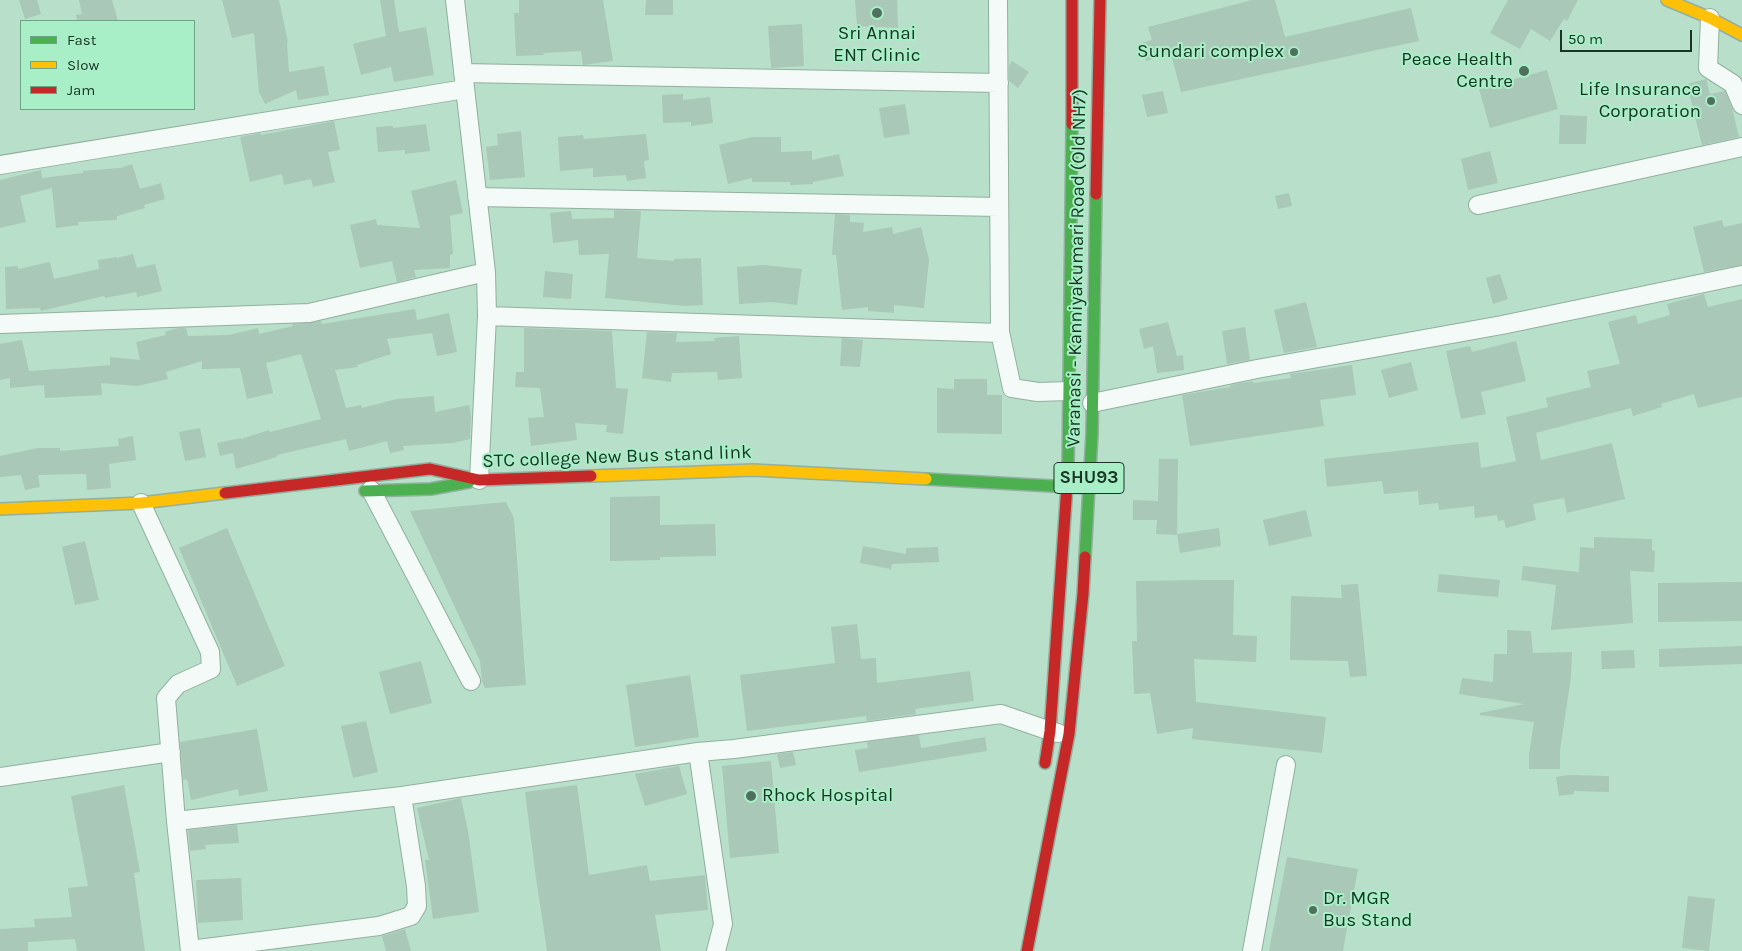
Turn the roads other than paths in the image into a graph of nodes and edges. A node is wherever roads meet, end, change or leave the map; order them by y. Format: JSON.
{"nodes":[{"id":1,"x":455,"y":0,"type":"edge"},
{"id":2,"x":998,"y":0,"type":"edge"},
{"id":3,"x":1072,"y":0,"type":"edge"},
{"id":4,"x":1100,"y":0,"type":"edge"},
{"id":5,"x":1667,"y":0,"type":"edge"},
{"id":6,"x":1710,"y":18,"type":"junction"},
{"id":7,"x":1742,"y":34,"type":"edge"},
{"id":8,"x":464,"y":81,"type":"junction"},
{"id":9,"x":999,"y":84,"type":"junction"},
{"id":10,"x":1742,"y":105,"type":"edge"},
{"id":11,"x":1742,"y":148,"type":"edge"},
{"id":12,"x":0,"y":164,"type":"edge"},
{"id":13,"x":477,"y":197,"type":"junction"},
{"id":14,"x":1478,"y":205,"type":"dead end"},
{"id":15,"x":999,"y":207,"type":"junction"},
{"id":16,"x":486,"y":272,"type":"junction"},
{"id":17,"x":1742,"y":275,"type":"edge"},
{"id":18,"x":487,"y":316,"type":"junction"},
{"id":19,"x":0,"y":324,"type":"edge"},
{"id":20,"x":1000,"y":332,"type":"junction"},
{"id":21,"x":1069,"y":392,"type":"junction"},
{"id":22,"x":1092,"y":403,"type":"junction"},
{"id":23,"x":479,"y":480,"type":"junction"},
{"id":24,"x":1068,"y":486,"type":"junction"},
{"id":25,"x":1088,"y":488,"type":"junction"},
{"id":26,"x":370,"y":490,"type":"junction"},
{"id":27,"x":351,"y":492,"type":"dead end"},
{"id":28,"x":0,"y":509,"type":"edge"},
{"id":29,"x":146,"y":513,"type":"junction"},
{"id":30,"x":471,"y":681,"type":"dead end"},
{"id":31,"x":1050,"y":732,"type":"junction"},
{"id":32,"x":1069,"y":734,"type":"junction"},
{"id":33,"x":171,"y":752,"type":"junction"},
{"id":34,"x":698,"y":752,"type":"junction"},
{"id":35,"x":1286,"y":765,"type":"dead end"},
{"id":36,"x":1044,"y":770,"type":"dead end"},
{"id":37,"x":0,"y":777,"type":"edge"},
{"id":38,"x":402,"y":796,"type":"junction"},
{"id":39,"x":176,"y":821,"type":"junction"},
{"id":40,"x":190,"y":950,"type":"edge"},
{"id":41,"x":716,"y":951,"type":"edge"},
{"id":42,"x":1027,"y":951,"type":"edge"},
{"id":43,"x":1252,"y":951,"type":"edge"}],
"edges":[{"from":1,"to":8,"type":"street"},
{"from":2,"to":9,"type":"street"},
{"from":3,"to":21,"type":"main road","name":"Varanasi - Kanniyakumari Road (Old NH7)","number":"SHU93"},
{"from":4,"to":22,"type":"main road","name":"Varanasi - Kanniyakumari Road (Old NH7)","number":"SHU93"},
{"from":5,"to":6,"type":"main road"},
{"from":6,"to":7,"type":"main road"},
{"from":6,"to":10,"type":"street"},
{"from":8,"to":9,"type":"street"},
{"from":8,"to":12,"type":"street"},
{"from":8,"to":13,"type":"street"},
{"from":9,"to":15,"type":"street"},
{"from":11,"to":14,"type":"street"},
{"from":13,"to":15,"type":"street"},
{"from":13,"to":16,"type":"street"},
{"from":15,"to":20,"type":"street"},
{"from":16,"to":18,"type":"street"},
{"from":16,"to":19,"type":"street"},
{"from":17,"to":22,"type":"street"},
{"from":18,"to":20,"type":"street"},
{"from":18,"to":23,"type":"street"},
{"from":20,"to":21,"type":"street"},
{"from":21,"to":24,"type":"main road","name":"Varanasi - Kanniyakumari Road (Old NH7)","number":"SHU93"},
{"from":22,"to":25,"type":"main road","name":"Varanasi - Kanniyakumari Road (Old NH7)","number":"SHU93"},
{"from":23,"to":24,"type":"main road","name":"STC college New Bus stand link"},
{"from":23,"to":26,"type":"main road"},
{"from":23,"to":29,"type":"main road","name":"STC college New Bus stand link"},
{"from":24,"to":25,"type":"main road","name":"STC college New Bus stand link"},
{"from":24,"to":31,"type":"main road","name":"Varanasi - Kanniyakumari Road (Old NH7)","number":"SHU93"},
{"from":25,"to":32,"type":"main road","name":"Varanasi - Kanniyakumari Road (Old NH7)","number":"SHU93"},
{"from":26,"to":27,"type":"main road"},
{"from":26,"to":30,"type":"street"},
{"from":28,"to":29,"type":"main road","name":"STC college New Bus stand link"},
{"from":29,"to":33,"type":"street"},
{"from":31,"to":32,"type":"street"},
{"from":31,"to":34,"type":"street"},
{"from":31,"to":36,"type":"main road","name":"Varanasi - Kanniyakumari Road (Old NH7)","number":"SHU93"},
{"from":32,"to":42,"type":"main road","name":"Varanasi - Kanniyakumari Road (Old NH7)","number":"SHU93"},
{"from":33,"to":37,"type":"street"},
{"from":33,"to":39,"type":"street"},
{"from":34,"to":38,"type":"street"},
{"from":34,"to":41,"type":"street"},
{"from":35,"to":43,"type":"street"},
{"from":38,"to":39,"type":"street"},
{"from":38,"to":40,"type":"street"},
{"from":39,"to":40,"type":"street"}]}
